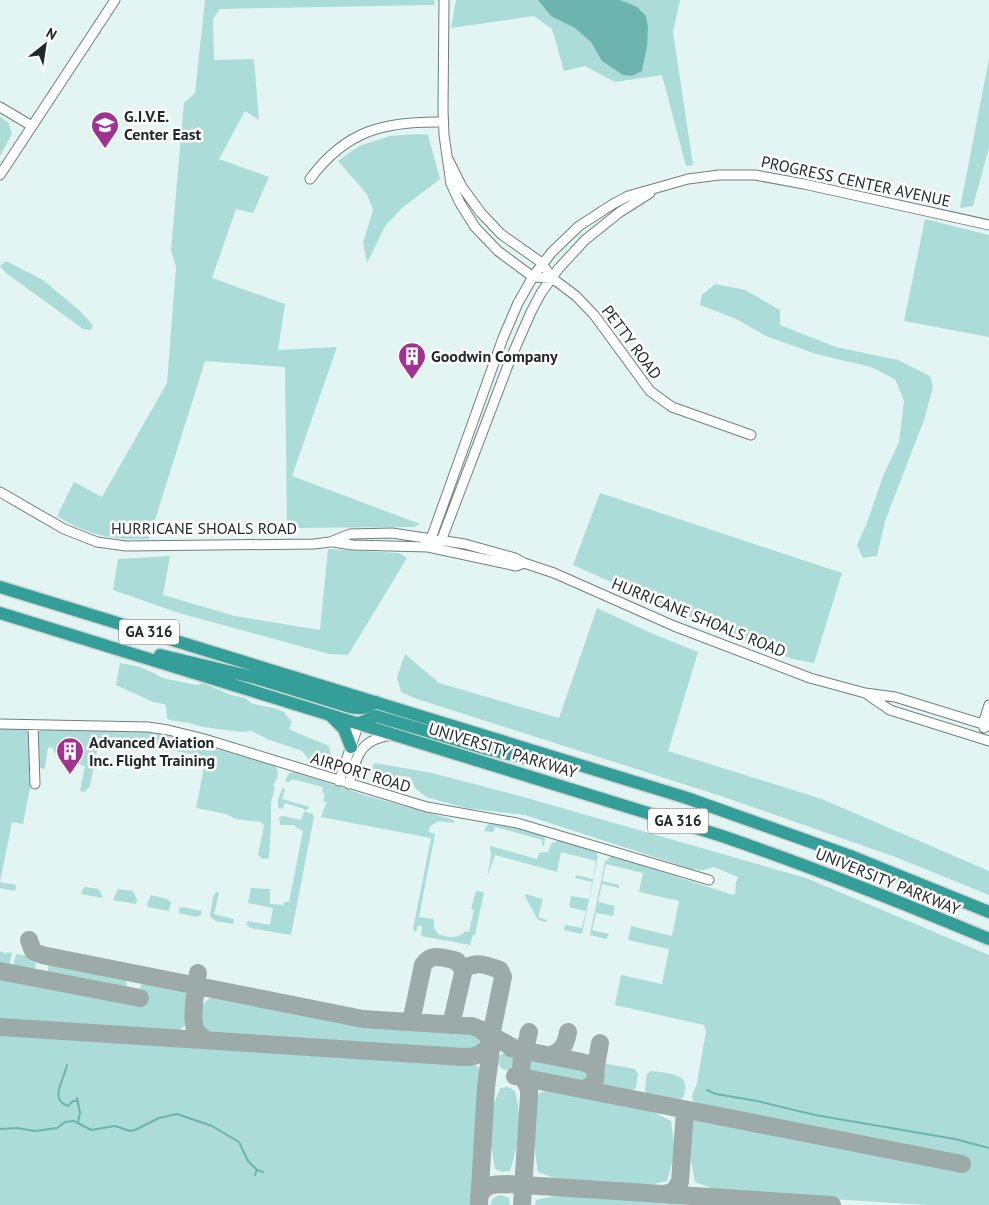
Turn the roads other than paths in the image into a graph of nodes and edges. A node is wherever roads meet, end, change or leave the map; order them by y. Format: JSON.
{"nodes":[{"id":1,"x":115,"y":0,"type":"edge"},
{"id":2,"x":444,"y":0,"type":"edge"},
{"id":3,"x":0,"y":107,"type":"edge"},
{"id":4,"x":444,"y":122,"type":"junction"},
{"id":5,"x":32,"y":126,"type":"junction"},
{"id":6,"x":448,"y":159,"type":"junction"},
{"id":7,"x":0,"y":175,"type":"edge"},
{"id":8,"x":310,"y":179,"type":"dead end"},
{"id":9,"x":657,"y":189,"type":"junction"},
{"id":10,"x":989,"y":225,"type":"edge"},
{"id":11,"x":542,"y":263,"type":"junction"},
{"id":12,"x":533,"y":277,"type":"junction"},
{"id":13,"x":552,"y":278,"type":"junction"},
{"id":14,"x":751,"y":435,"type":"dead end"},
{"id":15,"x":0,"y":492,"type":"edge"},
{"id":16,"x":437,"y":521,"type":"junction"},
{"id":17,"x":448,"y":522,"type":"junction"},
{"id":18,"x":416,"y":537,"type":"junction"},
{"id":19,"x":330,"y":542,"type":"junction"},
{"id":20,"x":429,"y":543,"type":"junction"},
{"id":21,"x":465,"y":544,"type":"junction"},
{"id":22,"x":440,"y":545,"type":"junction"},
{"id":23,"x":524,"y":563,"type":"junction"},
{"id":24,"x":0,"y":586,"type":"edge"},
{"id":25,"x":0,"y":614,"type":"edge"},
{"id":26,"x":120,"y":650,"type":"junction"},
{"id":27,"x":865,"y":694,"type":"junction"},
{"id":28,"x":376,"y":702,"type":"junction"},
{"id":29,"x":989,"y":705,"type":"edge"},
{"id":30,"x":328,"y":714,"type":"junction"},
{"id":31,"x":359,"y":723,"type":"junction"},
{"id":32,"x":0,"y":724,"type":"edge"},
{"id":33,"x":33,"y":725,"type":"junction"},
{"id":34,"x":986,"y":725,"type":"edge"},
{"id":35,"x":398,"y":735,"type":"junction"},
{"id":36,"x":989,"y":740,"type":"edge"},
{"id":37,"x":351,"y":747,"type":"junction"},
{"id":38,"x":346,"y":762,"type":"junction"},
{"id":39,"x":322,"y":776,"type":"junction"},
{"id":40,"x":619,"y":776,"type":"junction"},
{"id":41,"x":339,"y":781,"type":"junction"},
{"id":42,"x":35,"y":784,"type":"dead end"},
{"id":43,"x":349,"y":784,"type":"junction"},
{"id":44,"x":709,"y":880,"type":"dead end"},
{"id":45,"x":989,"y":912,"type":"edge"},
{"id":46,"x":989,"y":939,"type":"edge"}],
"edges":[{"from":1,"to":5,"type":"street"},
{"from":2,"to":4,"type":"street","name":"PETTY ROAD"},
{"from":3,"to":5,"type":"street"},
{"from":4,"to":6,"type":"street","name":"PETTY ROAD"},
{"from":4,"to":8,"type":"street"},
{"from":5,"to":7,"type":"street"},
{"from":6,"to":11,"type":"street","name":"PETTY ROAD"},
{"from":6,"to":12,"type":"street","name":"PETTY ROAD"},
{"from":9,"to":10,"type":"street","name":"PROGRESS CENTER AVENUE"},
{"from":9,"to":11,"type":"street"},
{"from":9,"to":13,"type":"street"},
{"from":11,"to":12,"type":"street"},
{"from":11,"to":13,"type":"street","name":"PETTY ROAD"},
{"from":12,"to":13,"type":"street"},
{"from":12,"to":16,"type":"street"},
{"from":13,"to":14,"type":"street","name":"PETTY ROAD"},
{"from":13,"to":17,"type":"street"},
{"from":15,"to":19,"type":"street","name":"HURRICANE SHOALS ROAD"},
{"from":16,"to":18,"type":"street"},
{"from":16,"to":20,"type":"street"},
{"from":17,"to":21,"type":"street"},
{"from":17,"to":22,"type":"street"},
{"from":18,"to":19,"type":"street","name":"HURRICANE SHOALS ROAD"},
{"from":18,"to":20,"type":"street","name":"HURRICANE SHOALS ROAD"},
{"from":19,"to":20,"type":"street","name":"HURRICANE SHOALS ROAD"},
{"from":20,"to":22,"type":"street","name":"HURRICANE SHOALS ROAD"},
{"from":21,"to":22,"type":"street","name":"HURRICANE SHOALS ROAD"},
{"from":21,"to":23,"type":"street","name":"HURRICANE SHOALS ROAD"},
{"from":22,"to":23,"type":"street","name":"HURRICANE SHOALS ROAD"},
{"from":23,"to":27,"type":"street","name":"HURRICANE SHOALS ROAD"},
{"from":24,"to":28,"type":"highway","name":"UNIVERSITY PARKWAY","number":"GA 316"},
{"from":25,"to":26,"type":"highway","name":"UNIVERSITY PARKWAY","number":"GA 316"},
{"from":26,"to":28,"type":"highway"},
{"from":26,"to":30,"type":"highway","name":"UNIVERSITY PARKWAY","number":"GA 316"},
{"from":27,"to":34,"type":"street","name":"HURRICANE SHOALS ROAD"},
{"from":27,"to":36,"type":"street","name":"HURRICANE SHOALS ROAD"},
{"from":28,"to":40,"type":"highway","name":"UNIVERSITY PARKWAY","number":"GA 316"},
{"from":29,"to":34,"type":"street"},
{"from":30,"to":31,"type":"highway","name":"UNIVERSITY PARKWAY","number":"GA 316"},
{"from":30,"to":37,"type":"highway"},
{"from":31,"to":35,"type":"highway","name":"UNIVERSITY PARKWAY","number":"GA 316"},
{"from":31,"to":37,"type":"street"},
{"from":31,"to":40,"type":"highway"},
{"from":32,"to":33,"type":"street","name":"AIRPORT ROAD"},
{"from":33,"to":39,"type":"street","name":"AIRPORT ROAD"},
{"from":33,"to":42,"type":"street"},
{"from":34,"to":36,"type":"street"},
{"from":35,"to":43,"type":"street"},
{"from":35,"to":46,"type":"highway","name":"UNIVERSITY PARKWAY","number":"GA 316"},
{"from":37,"to":38,"type":"street"},
{"from":38,"to":39,"type":"street"},
{"from":38,"to":41,"type":"street"},
{"from":39,"to":41,"type":"street","name":"AIRPORT ROAD"},
{"from":40,"to":45,"type":"highway","name":"UNIVERSITY PARKWAY","number":"GA 316"},
{"from":41,"to":43,"type":"street","name":"AIRPORT ROAD"},
{"from":43,"to":44,"type":"street","name":"AIRPORT ROAD"}]}
